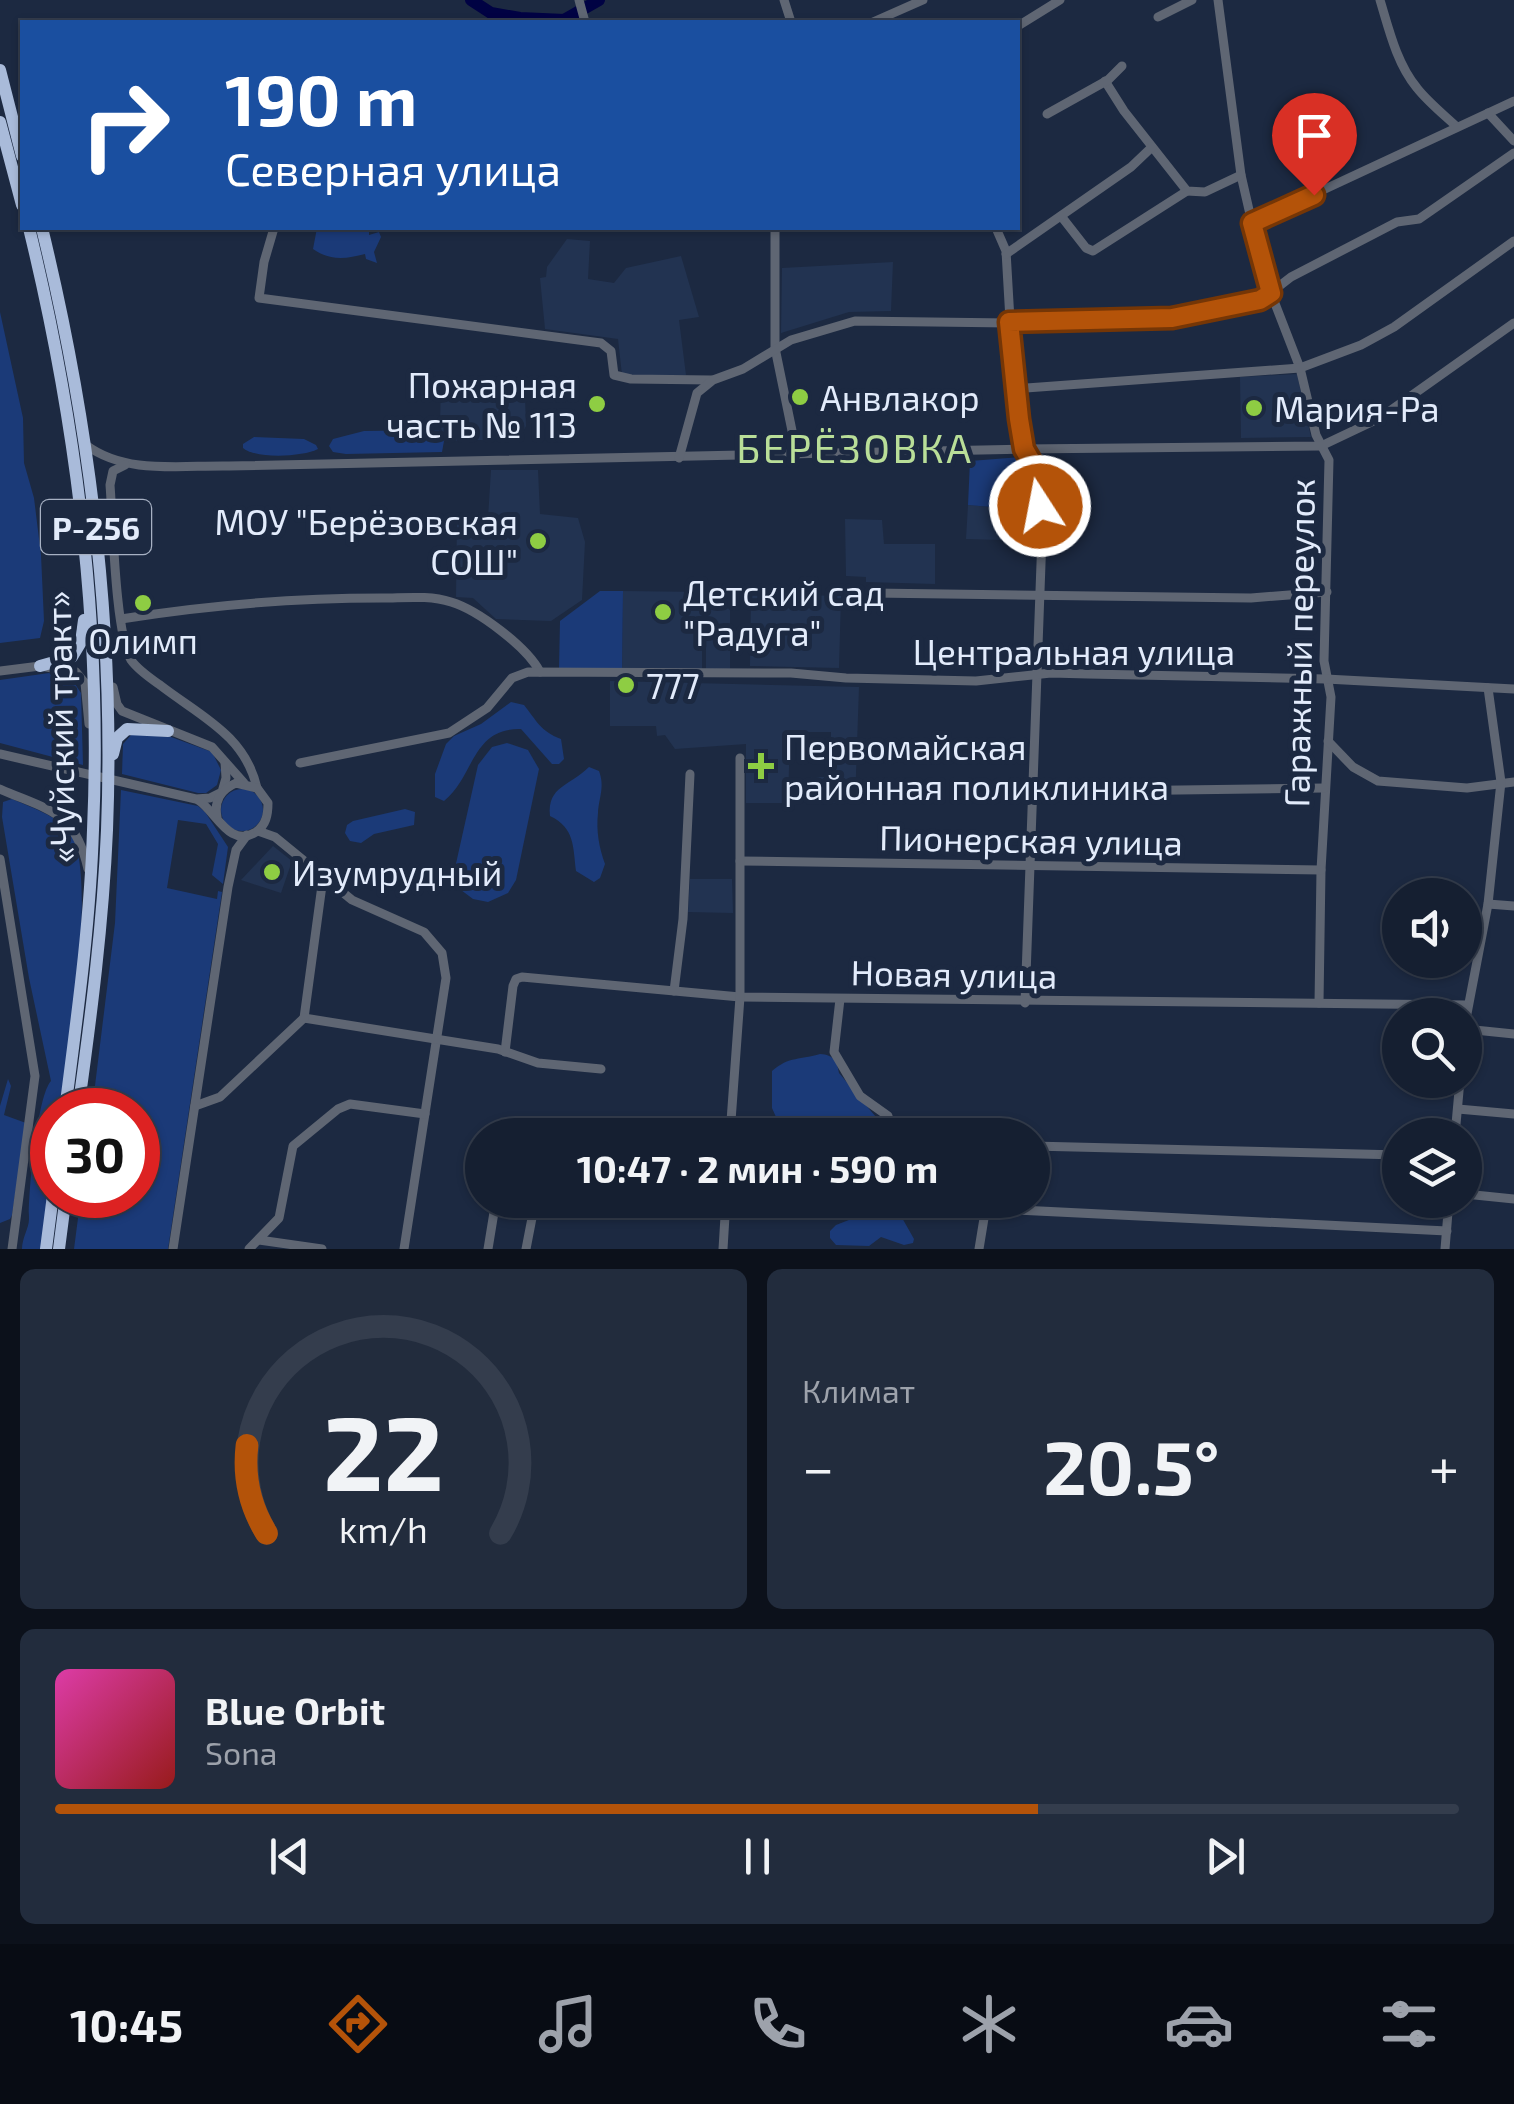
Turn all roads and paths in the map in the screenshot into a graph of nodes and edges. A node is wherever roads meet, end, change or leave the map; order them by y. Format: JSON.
{"nodes":[{"id":1,"x":923,"y":0,"type":"edge"},
{"id":2,"x":1060,"y":0,"type":"edge"},
{"id":3,"x":1192,"y":0,"type":"edge"},
{"id":4,"x":1218,"y":0,"type":"edge"},
{"id":5,"x":1380,"y":0,"type":"edge"},
{"id":6,"x":1158,"y":17,"type":"dead end"},
{"id":7,"x":878,"y":20,"type":"edge"},
{"id":8,"x":1020,"y":25,"type":"edge"},
{"id":9,"x":1122,"y":66,"type":"dead end"},
{"id":10,"x":0,"y":70,"type":"edge"},
{"id":11,"x":1105,"y":82,"type":"junction"},
{"id":12,"x":1514,"y":101,"type":"edge"},
{"id":13,"x":1488,"y":112,"type":"junction"},
{"id":14,"x":1046,"y":114,"type":"dead end"},
{"id":15,"x":0,"y":122,"type":"edge"},
{"id":16,"x":1456,"y":127,"type":"junction"},
{"id":17,"x":1514,"y":141,"type":"edge"},
{"id":18,"x":1152,"y":147,"type":"junction"},
{"id":19,"x":20,"y":148,"type":"edge"},
{"id":20,"x":1514,"y":153,"type":"edge"},
{"id":21,"x":1241,"y":175,"type":"junction"},
{"id":22,"x":1187,"y":191,"type":"junction"},
{"id":23,"x":20,"y":197,"type":"edge"},
{"id":24,"x":1061,"y":216,"type":"junction"},
{"id":25,"x":1252,"y":223,"type":"junction"},
{"id":26,"x":29,"y":230,"type":"edge"},
{"id":27,"x":42,"y":230,"type":"edge"},
{"id":28,"x":273,"y":230,"type":"edge"},
{"id":29,"x":775,"y":230,"type":"edge"},
{"id":30,"x":997,"y":230,"type":"edge"},
{"id":31,"x":1514,"y":241,"type":"edge"},
{"id":32,"x":1006,"y":254,"type":"junction"},
{"id":33,"x":1271,"y":293,"type":"junction"},
{"id":34,"x":1009,"y":322,"type":"junction"},
{"id":35,"x":1514,"y":323,"type":"edge"},
{"id":36,"x":775,"y":348,"type":"junction"},
{"id":37,"x":1300,"y":368,"type":"junction"},
{"id":38,"x":713,"y":380,"type":"junction"},
{"id":39,"x":1014,"y":389,"type":"junction"},
{"id":40,"x":86,"y":446,"type":"junction"},
{"id":41,"x":1321,"y":446,"type":"junction"},
{"id":42,"x":1024,"y":449,"type":"junction"},
{"id":43,"x":797,"y":455,"type":"junction"},
{"id":44,"x":680,"y":458,"type":"junction"},
{"id":45,"x":128,"y":464,"type":"junction"},
{"id":46,"x":88,"y":572,"type":"junction"},
{"id":47,"x":873,"y":592,"type":"dead end"},
{"id":48,"x":1327,"y":592,"type":"junction"},
{"id":49,"x":1040,"y":597,"type":"junction"},
{"id":50,"x":121,"y":618,"type":"junction"},
{"id":51,"x":105,"y":630,"type":"junction"},
{"id":52,"x":40,"y":666,"type":"junction"},
{"id":53,"x":0,"y":672,"type":"edge"},
{"id":54,"x":540,"y":672,"type":"junction"},
{"id":55,"x":1036,"y":675,"type":"junction"},
{"id":56,"x":1326,"y":679,"type":"junction"},
{"id":57,"x":1488,"y":688,"type":"junction"},
{"id":58,"x":1514,"y":690,"type":"edge"},
{"id":59,"x":168,"y":731,"type":"junction"},
{"id":60,"x":1328,"y":741,"type":"junction"},
{"id":61,"x":0,"y":754,"type":"edge"},
{"id":62,"x":740,"y":758,"type":"dead end"},
{"id":63,"x":225,"y":762,"type":"junction"},
{"id":64,"x":300,"y":763,"type":"dead end"},
{"id":65,"x":690,"y":774,"type":"dead end"},
{"id":66,"x":1500,"y":782,"type":"junction"},
{"id":67,"x":1514,"y":782,"type":"edge"},
{"id":68,"x":244,"y":783,"type":"junction"},
{"id":69,"x":258,"y":788,"type":"junction"},
{"id":70,"x":1324,"y":788,"type":"junction"},
{"id":71,"x":0,"y":790,"type":"edge"},
{"id":72,"x":101,"y":791,"type":"junction"},
{"id":73,"x":222,"y":792,"type":"junction"},
{"id":74,"x":1031,"y":792,"type":"junction"},
{"id":75,"x":196,"y":799,"type":"junction"},
{"id":76,"x":268,"y":814,"type":"junction"},
{"id":77,"x":217,"y":817,"type":"junction"},
{"id":78,"x":258,"y":830,"type":"junction"},
{"id":79,"x":228,"y":832,"type":"junction"},
{"id":80,"x":247,"y":836,"type":"junction"},
{"id":81,"x":275,"y":837,"type":"junction"},
{"id":82,"x":236,"y":850,"type":"junction"},
{"id":83,"x":0,"y":858,"type":"edge"},
{"id":84,"x":740,"y":861,"type":"junction"},
{"id":85,"x":1029,"y":867,"type":"junction"},
{"id":86,"x":1321,"y":870,"type":"junction"},
{"id":87,"x":323,"y":878,"type":"junction"},
{"id":88,"x":91,"y":882,"type":"junction"},
{"id":89,"x":1488,"y":904,"type":"junction"},
{"id":90,"x":1514,"y":906,"type":"edge"},
{"id":91,"x":674,"y":991,"type":"junction"},
{"id":92,"x":740,"y":997,"type":"junction"},
{"id":93,"x":1468,"y":998,"type":"edge"},
{"id":94,"x":840,"y":999,"type":"junction"},
{"id":95,"x":1025,"y":1003,"type":"junction"},
{"id":96,"x":1319,"y":1003,"type":"junction"},
{"id":97,"x":1382,"y":1004,"type":"edge"},
{"id":98,"x":304,"y":1018,"type":"junction"},
{"id":99,"x":1482,"y":1029,"type":"edge"},
{"id":100,"x":1514,"y":1034,"type":"edge"},
{"id":101,"x":437,"y":1038,"type":"junction"},
{"id":102,"x":505,"y":1052,"type":"junction"},
{"id":103,"x":602,"y":1069,"type":"dead end"},
{"id":104,"x":68,"y":1088,"type":"edge"},
{"id":105,"x":81,"y":1088,"type":"edge"},
{"id":106,"x":1459,"y":1098,"type":"edge"},
{"id":107,"x":195,"y":1106,"type":"junction"},
{"id":108,"x":1458,"y":1109,"type":"junction"},
{"id":109,"x":425,"y":1114,"type":"junction"},
{"id":110,"x":1514,"y":1114,"type":"edge"},
{"id":111,"x":731,"y":1118,"type":"edge"},
{"id":112,"x":889,"y":1118,"type":"edge"},
{"id":113,"x":1457,"y":1118,"type":"edge"},
{"id":114,"x":1050,"y":1146,"type":"edge"},
{"id":115,"x":1382,"y":1156,"type":"edge"},
{"id":116,"x":1482,"y":1196,"type":"edge"},
{"id":117,"x":1514,"y":1199,"type":"edge"},
{"id":118,"x":1050,"y":1209,"type":"edge"},
{"id":119,"x":50,"y":1218,"type":"edge"},
{"id":120,"x":63,"y":1218,"type":"edge"},
{"id":121,"x":493,"y":1218,"type":"edge"},
{"id":122,"x":532,"y":1218,"type":"edge"},
{"id":123,"x":725,"y":1218,"type":"edge"},
{"id":124,"x":985,"y":1218,"type":"edge"},
{"id":125,"x":1448,"y":1218,"type":"edge"},
{"id":126,"x":1447,"y":1231,"type":"junction"},
{"id":127,"x":260,"y":1240,"type":"junction"},
{"id":128,"x":12,"y":1249,"type":"edge"},
{"id":129,"x":46,"y":1249,"type":"edge"},
{"id":130,"x":59,"y":1249,"type":"edge"},
{"id":131,"x":174,"y":1249,"type":"edge"},
{"id":132,"x":249,"y":1249,"type":"edge"},
{"id":133,"x":322,"y":1249,"type":"edge"},
{"id":134,"x":404,"y":1249,"type":"edge"},
{"id":135,"x":488,"y":1249,"type":"edge"},
{"id":136,"x":526,"y":1249,"type":"edge"},
{"id":137,"x":722,"y":1249,"type":"edge"},
{"id":138,"x":979,"y":1249,"type":"edge"},
{"id":139,"x":1445,"y":1249,"type":"edge"}],
"edges":[{"from":1,"to":7,"type":"street"},
{"from":2,"to":8,"type":"street"},
{"from":3,"to":6,"type":"street"},
{"from":4,"to":21,"type":"street","name":"Гаражный переулок"},
{"from":5,"to":16,"type":"street"},
{"from":9,"to":11,"type":"street"},
{"from":10,"to":19,"type":"highway"},
{"from":11,"to":14,"type":"street"},
{"from":11,"to":18,"type":"street"},
{"from":12,"to":13,"type":"street"},
{"from":13,"to":16,"type":"street"},
{"from":13,"to":17,"type":"street"},
{"from":15,"to":23,"type":"highway"},
{"from":16,"to":25,"type":"street"},
{"from":18,"to":22,"type":"street"},
{"from":18,"to":24,"type":"street"},
{"from":20,"to":33,"type":"street"},
{"from":21,"to":22,"type":"street"},
{"from":21,"to":25,"type":"street","name":"Гаражный переулок"},
{"from":22,"to":24,"type":"street"},
{"from":24,"to":32,"type":"street"},
{"from":25,"to":33,"type":"street","name":"Гаражный переулок"},
{"from":26,"to":46,"type":"highway","name":"«Чуйский тракт»","number":"Р-256"},
{"from":27,"to":40,"type":"highway","name":"«Чуйский тракт»","number":"Р-256"},
{"from":28,"to":38,"type":"street"},
{"from":29,"to":36,"type":"street"},
{"from":30,"to":32,"type":"street"},
{"from":31,"to":37,"type":"street"},
{"from":32,"to":34,"type":"street"},
{"from":33,"to":34,"type":"street"},
{"from":33,"to":37,"type":"street","name":"Гаражный переулок"},
{"from":34,"to":36,"type":"street"},
{"from":34,"to":39,"type":"street"},
{"from":35,"to":41,"type":"street"},
{"from":36,"to":38,"type":"street"},
{"from":36,"to":43,"type":"street"},
{"from":37,"to":39,"type":"street"},
{"from":37,"to":41,"type":"street","name":"Гаражный переулок"},
{"from":38,"to":44,"type":"street"},
{"from":39,"to":42,"type":"street"},
{"from":40,"to":45,"type":"street"},
{"from":40,"to":51,"type":"highway","name":"«Чуйский тракт»","number":"Р-256"},
{"from":41,"to":42,"type":"street"},
{"from":41,"to":48,"type":"street","name":"Гаражный переулок"},
{"from":42,"to":43,"type":"street"},
{"from":42,"to":49,"type":"street"},
{"from":43,"to":44,"type":"street"},
{"from":44,"to":45,"type":"street"},
{"from":45,"to":50,"type":"street"},
{"from":46,"to":52,"type":"highway"},
{"from":46,"to":72,"type":"highway","name":"«Чуйский тракт»","number":"Р-256"},
{"from":47,"to":49,"type":"street"},
{"from":48,"to":49,"type":"street"},
{"from":48,"to":56,"type":"street","name":"Гаражный переулок"},
{"from":49,"to":55,"type":"street"},
{"from":50,"to":54,"type":"street"},
{"from":50,"to":69,"type":"street"},
{"from":51,"to":59,"type":"street"},
{"from":51,"to":72,"type":"highway","name":"«Чуйский тракт»","number":"Р-256"},
{"from":52,"to":53,"type":"street"},
{"from":52,"to":72,"type":"street"},
{"from":54,"to":55,"type":"street","name":"Центральная улица"},
{"from":54,"to":64,"type":"street","name":"Центральная улица"},
{"from":55,"to":56,"type":"street","name":"Центральная улица"},
{"from":55,"to":74,"type":"street"},
{"from":56,"to":57,"type":"street","name":"Центральная улица"},
{"from":56,"to":60,"type":"street","name":"Гаражный переулок"},
{"from":57,"to":58,"type":"street","name":"Центральная улица"},
{"from":57,"to":66,"type":"street"},
{"from":59,"to":63,"type":"street"},
{"from":59,"to":72,"type":"highway"},
{"from":60,"to":66,"type":"street"},
{"from":60,"to":70,"type":"street","name":"Гаражный переулок"},
{"from":61,"to":75,"type":"street"},
{"from":62,"to":84,"type":"street"},
{"from":63,"to":68,"type":"street"},
{"from":63,"to":73,"type":"street"},
{"from":65,"to":91,"type":"street"},
{"from":66,"to":67,"type":"street"},
{"from":66,"to":89,"type":"street"},
{"from":68,"to":69,"type":"street"},
{"from":68,"to":73,"type":"street"},
{"from":69,"to":76,"type":"street"},
{"from":70,"to":74,"type":"street"},
{"from":70,"to":86,"type":"street","name":"Гаражный переулок"},
{"from":71,"to":88,"type":"street"},
{"from":72,"to":88,"type":"highway","name":"«Чуйский тракт»","number":"Р-256"},
{"from":72,"to":105,"type":"highway","name":"«Чуйский тракт»","number":"Р-256"},
{"from":73,"to":75,"type":"street"},
{"from":73,"to":77,"type":"street"},
{"from":74,"to":85,"type":"street"},
{"from":75,"to":77,"type":"street"},
{"from":76,"to":78,"type":"street"},
{"from":76,"to":81,"type":"street"},
{"from":77,"to":79,"type":"street"},
{"from":78,"to":80,"type":"street"},
{"from":78,"to":81,"type":"street"},
{"from":79,"to":80,"type":"street"},
{"from":79,"to":82,"type":"street"},
{"from":80,"to":82,"type":"street"},
{"from":81,"to":87,"type":"street"},
{"from":82,"to":107,"type":"street"},
{"from":83,"to":128,"type":"street"},
{"from":84,"to":85,"type":"street","name":"Пионерская улица"},
{"from":84,"to":92,"type":"street"},
{"from":85,"to":86,"type":"street","name":"Пионерская улица"},
{"from":85,"to":95,"type":"street"},
{"from":86,"to":96,"type":"street","name":"Гаражный переулок"},
{"from":87,"to":98,"type":"street"},
{"from":87,"to":101,"type":"street"},
{"from":88,"to":104,"type":"highway","name":"«Чуйский тракт»","number":"Р-256"},
{"from":89,"to":90,"type":"street"},
{"from":89,"to":93,"type":"street"},
{"from":91,"to":92,"type":"street","name":"Новая улица"},
{"from":91,"to":102,"type":"street","name":"Новая улица"},
{"from":92,"to":94,"type":"street","name":"Новая улица"},
{"from":92,"to":111,"type":"street"},
{"from":94,"to":95,"type":"street","name":"Новая улица"},
{"from":94,"to":112,"type":"street"},
{"from":95,"to":96,"type":"street","name":"Новая улица"},
{"from":96,"to":97,"type":"street","name":"Новая улица"},
{"from":98,"to":101,"type":"street"},
{"from":98,"to":107,"type":"street"},
{"from":99,"to":100,"type":"street"},
{"from":101,"to":102,"type":"street"},
{"from":101,"to":109,"type":"street"},
{"from":102,"to":103,"type":"street"},
{"from":106,"to":108,"type":"street"},
{"from":107,"to":131,"type":"street"},
{"from":108,"to":110,"type":"street"},
{"from":108,"to":113,"type":"street"},
{"from":109,"to":127,"type":"street"},
{"from":109,"to":134,"type":"street"},
{"from":114,"to":115,"type":"street"},
{"from":116,"to":117,"type":"street"},
{"from":118,"to":126,"type":"street"},
{"from":119,"to":129,"type":"highway"},
{"from":120,"to":130,"type":"highway"},
{"from":121,"to":135,"type":"street"},
{"from":122,"to":136,"type":"street"},
{"from":123,"to":137,"type":"street"},
{"from":124,"to":138,"type":"street"},
{"from":125,"to":126,"type":"street"},
{"from":126,"to":139,"type":"street"},
{"from":127,"to":132,"type":"street"},
{"from":127,"to":133,"type":"street"}]}
